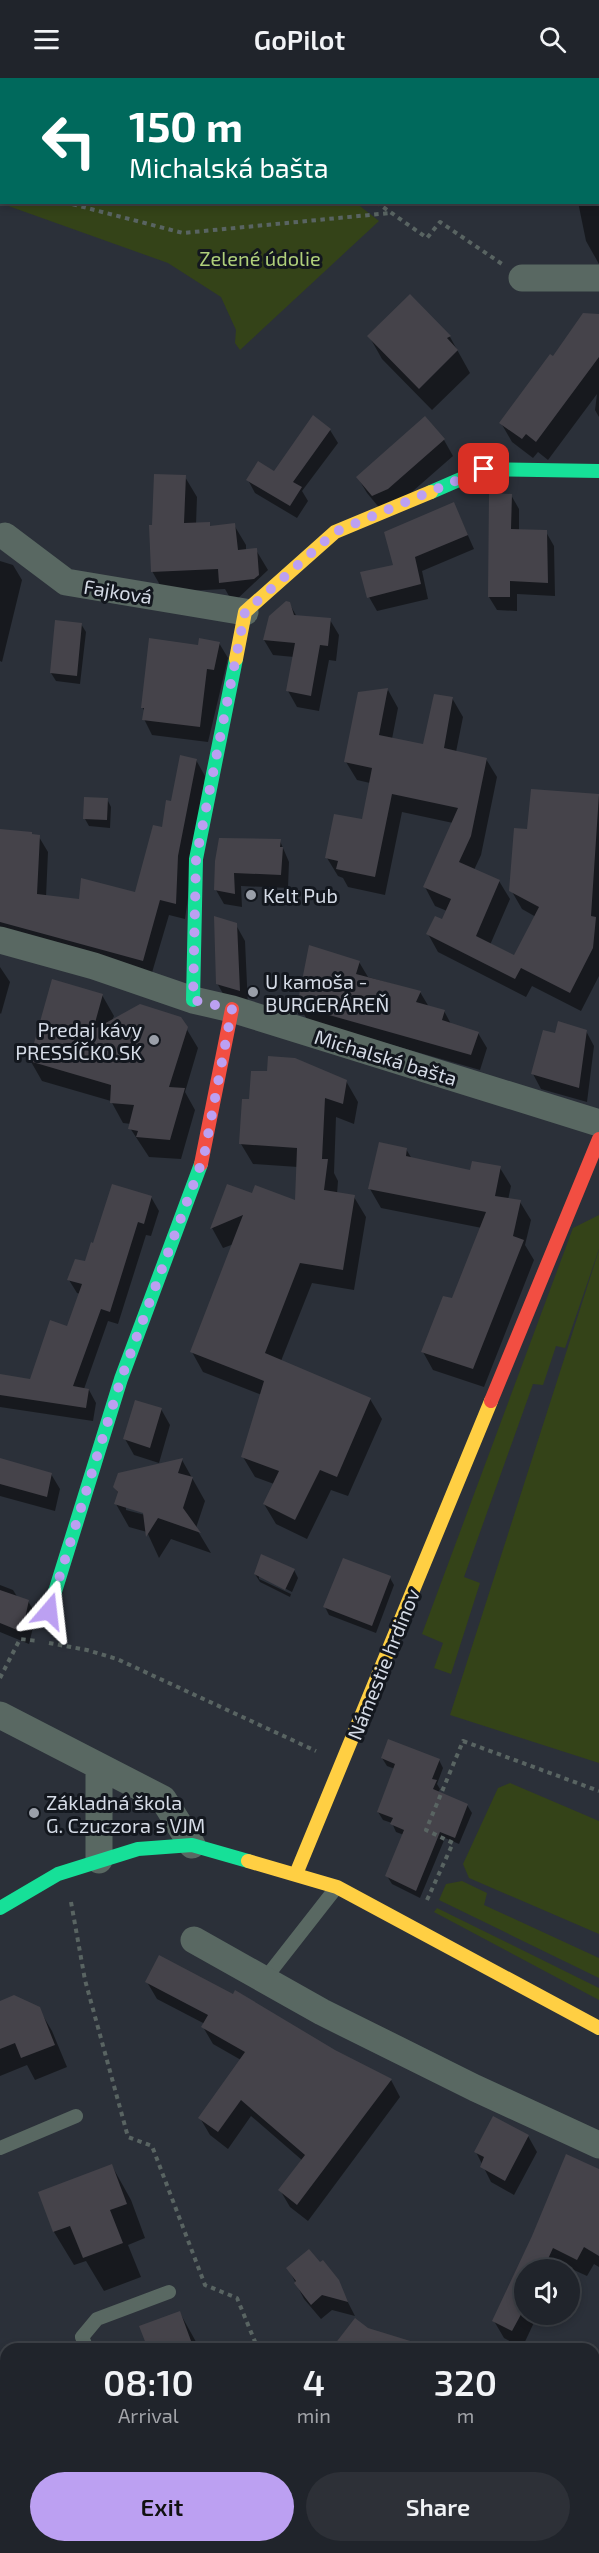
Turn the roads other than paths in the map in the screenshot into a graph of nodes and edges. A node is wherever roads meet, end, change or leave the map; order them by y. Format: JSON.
{"nodes":[{"id":1,"x":522,"y":278,"type":"road end"},
{"id":2,"x":599,"y":278,"type":"edge"},
{"id":3,"x":599,"y":471,"type":"edge"},
{"id":4,"x":5,"y":536,"type":"dead end"},
{"id":5,"x":245,"y":612,"type":"junction"},
{"id":6,"x":0,"y":940,"type":"edge"},
{"id":7,"x":193,"y":1000,"type":"junction"},
{"id":8,"x":232,"y":1009,"type":"junction"},
{"id":9,"x":599,"y":1123,"type":"edge"},
{"id":10,"x":599,"y":1139,"type":"edge"},
{"id":11,"x":49,"y":1611,"type":"dead end"},
{"id":12,"x":0,"y":1715,"type":"edge"},
{"id":13,"x":99,"y":1766,"type":"junction"},
{"id":14,"x":192,"y":1845,"type":"junction"},
{"id":15,"x":99,"y":1860,"type":"junction"},
{"id":16,"x":296,"y":1874,"type":"junction"},
{"id":17,"x":337,"y":1887,"type":"junction"},
{"id":18,"x":0,"y":1908,"type":"edge"},
{"id":19,"x":194,"y":1940,"type":"dead end"},
{"id":20,"x":264,"y":1980,"type":"junction"},
{"id":21,"x":599,"y":2028,"type":"edge"},
{"id":22,"x":76,"y":2116,"type":"dead end"},
{"id":23,"x":599,"y":2145,"type":"edge"},
{"id":24,"x":0,"y":2148,"type":"edge"},
{"id":25,"x":169,"y":2292,"type":"dead end"},
{"id":26,"x":84,"y":2343,"type":"edge"}],
"edges":[{"from":1,"to":2,"type":"street"},
{"from":3,"to":5,"type":"street"},
{"from":4,"to":5,"type":"street","name":"Fajková"},
{"from":5,"to":7,"type":"street"},
{"from":6,"to":7,"type":"street","name":"Michalská bašta"},
{"from":7,"to":8,"type":"street","name":"Michalská bašta"},
{"from":8,"to":9,"type":"street","name":"Michalská bašta"},
{"from":8,"to":11,"type":"street"},
{"from":10,"to":16,"type":"street","name":"Námestie hrdinov"},
{"from":12,"to":13,"type":"street"},
{"from":13,"to":14,"type":"street"},
{"from":13,"to":15,"type":"street"},
{"from":14,"to":15,"type":"street"},
{"from":14,"to":16,"type":"street"},
{"from":15,"to":18,"type":"street"},
{"from":16,"to":17,"type":"street"},
{"from":17,"to":20,"type":"lane"},
{"from":17,"to":21,"type":"street"},
{"from":19,"to":20,"type":"street"},
{"from":20,"to":23,"type":"street"},
{"from":22,"to":24,"type":"lane"},
{"from":25,"to":26,"type":"lane"}]}
